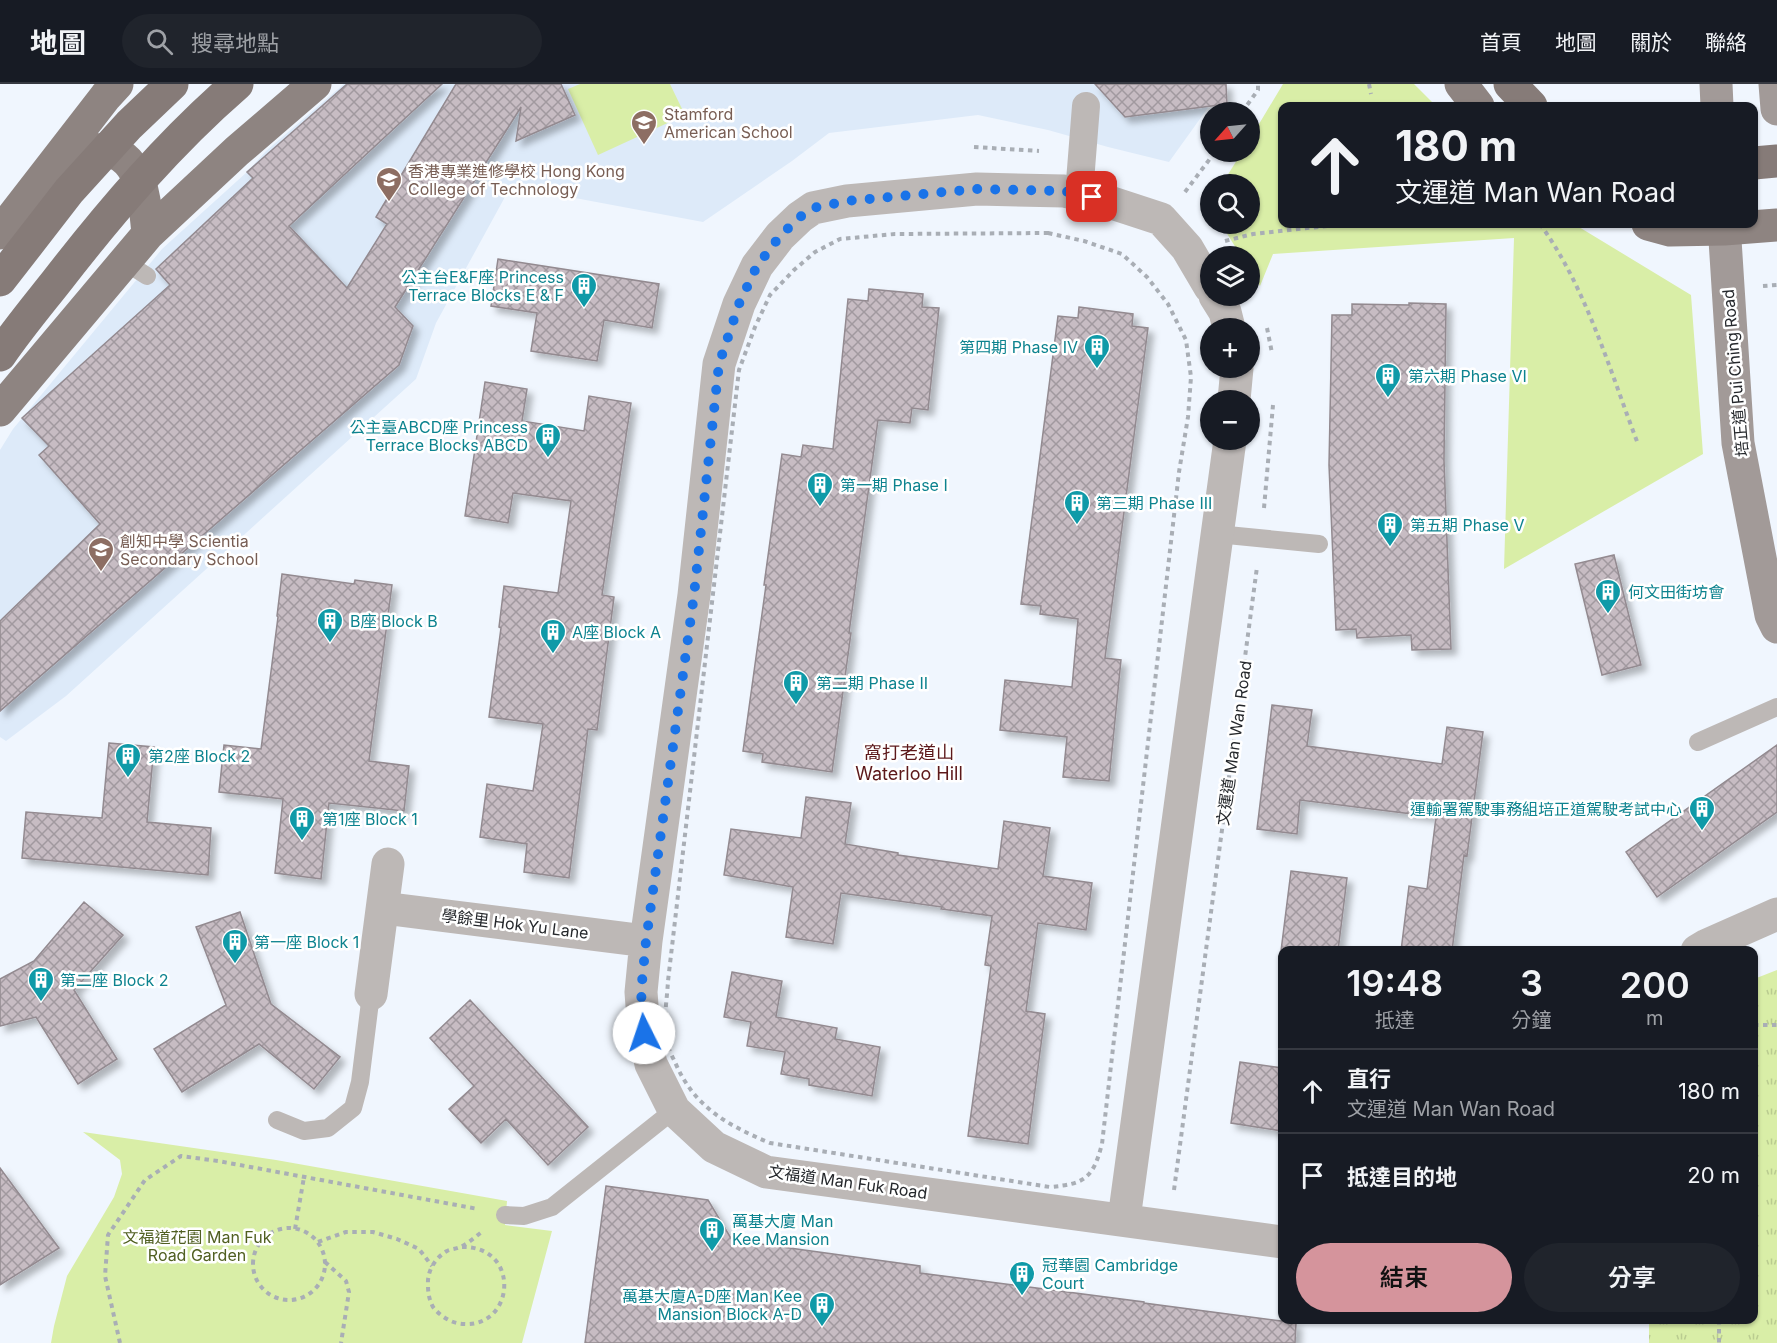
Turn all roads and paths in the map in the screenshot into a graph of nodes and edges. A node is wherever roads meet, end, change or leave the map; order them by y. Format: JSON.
{"nodes":[{"id":1,"x":172,"y":84,"type":"edge"},
{"id":2,"x":237,"y":84,"type":"edge"},
{"id":3,"x":315,"y":84,"type":"edge"},
{"id":4,"x":1258,"y":84,"type":"edge"},
{"id":5,"x":1369,"y":84,"type":"edge"},
{"id":6,"x":1461,"y":84,"type":"edge"},
{"id":7,"x":1510,"y":84,"type":"edge"},
{"id":8,"x":1716,"y":84,"type":"edge"},
{"id":9,"x":1775,"y":84,"type":"edge"},
{"id":10,"x":105,"y":88,"type":"edge"},
{"id":11,"x":1371,"y":94,"type":"dead end"},
{"id":12,"x":1249,"y":102,"type":"edge"},
{"id":13,"x":1475,"y":102,"type":"edge"},
{"id":14,"x":1527,"y":102,"type":"edge"},
{"id":15,"x":1717,"y":102,"type":"edge"},
{"id":16,"x":1086,"y":106,"type":"dead end"},
{"id":17,"x":1777,"y":109,"type":"edge"},
{"id":18,"x":55,"y":161,"type":"junction"},
{"id":19,"x":1777,"y":161,"type":"edge"},
{"id":20,"x":1208,"y":162,"type":"edge"},
{"id":21,"x":1758,"y":163,"type":"edge"},
{"id":22,"x":1191,"y":186,"type":"dead end"},
{"id":23,"x":1079,"y":194,"type":"junction"},
{"id":24,"x":1758,"y":225,"type":"edge"},
{"id":25,"x":1777,"y":225,"type":"edge"},
{"id":26,"x":1308,"y":228,"type":"edge"},
{"id":27,"x":1543,"y":228,"type":"edge"},
{"id":28,"x":1661,"y":228,"type":"edge"},
{"id":29,"x":1702,"y":228,"type":"edge"},
{"id":30,"x":1724,"y":228,"type":"edge"},
{"id":31,"x":0,"y":233,"type":"edge"},
{"id":32,"x":148,"y":234,"type":"junction"},
{"id":33,"x":1228,"y":240,"type":"dead end"},
{"id":34,"x":1200,"y":270,"type":"edge"},
{"id":35,"x":0,"y":280,"type":"edge"},
{"id":36,"x":1265,"y":323,"type":"dead end"},
{"id":37,"x":0,"y":355,"type":"edge"},
{"id":38,"x":1274,"y":363,"type":"dead end"},
{"id":39,"x":1274,"y":397,"type":"dead end"},
{"id":40,"x":0,"y":410,"type":"edge"},
{"id":41,"x":1638,"y":444,"type":"dead end"},
{"id":42,"x":1229,"y":450,"type":"edge"},
{"id":43,"x":1216,"y":534,"type":"junction"},
{"id":44,"x":1261,"y":538,"type":"junction"},
{"id":45,"x":1318,"y":544,"type":"dead end"},
{"id":46,"x":1777,"y":627,"type":"edge"},
{"id":47,"x":1777,"y":707,"type":"edge"},
{"id":48,"x":1698,"y":742,"type":"dead end"},
{"id":49,"x":388,"y":864,"type":"dead end"},
{"id":50,"x":383,"y":908,"type":"junction"},
{"id":51,"x":1777,"y":914,"type":"edge"},
{"id":52,"x":646,"y":941,"type":"junction"},
{"id":53,"x":1705,"y":946,"type":"edge"},
{"id":54,"x":371,"y":994,"type":"joint"},
{"id":55,"x":1758,"y":1024,"type":"edge"},
{"id":56,"x":1777,"y":1025,"type":"edge"},
{"id":57,"x":674,"y":1110,"type":"junction"},
{"id":58,"x":277,"y":1120,"type":"dead end"},
{"id":59,"x":304,"y":1177,"type":"junction"},
{"id":60,"x":1050,"y":1187,"type":"joint"},
{"id":61,"x":1173,"y":1195,"type":"dead end"},
{"id":62,"x":505,"y":1215,"type":"joint"},
{"id":63,"x":1124,"y":1220,"type":"junction"},
{"id":64,"x":296,"y":1229,"type":"junction"},
{"id":65,"x":1278,"y":1241,"type":"edge"},
{"id":66,"x":318,"y":1242,"type":"junction"},
{"id":67,"x":325,"y":1262,"type":"junction"},
{"id":68,"x":432,"y":1266,"type":"junction"},
{"id":69,"x":1719,"y":1324,"type":"edge"},
{"id":70,"x":120,"y":1343,"type":"edge"},
{"id":71,"x":341,"y":1343,"type":"edge"},
{"id":72,"x":1719,"y":1343,"type":"edge"}],
"edges":[{"from":1,"to":35,"type":"highway"},
{"from":2,"to":37,"type":"highway"},
{"from":3,"to":32,"type":"main road"},
{"from":4,"to":12,"type":"path"},
{"from":5,"to":11,"type":"path"},
{"from":6,"to":13,"type":"main road"},
{"from":7,"to":14,"type":"highway"},
{"from":8,"to":15,"type":"main road"},
{"from":9,"to":17,"type":"main road"},
{"from":10,"to":18,"type":"main road"},
{"from":16,"to":23,"type":"street"},
{"from":18,"to":31,"type":"main road"},
{"from":18,"to":32,"type":"main road"},
{"from":19,"to":21,"type":"highway"},
{"from":20,"to":22,"type":"path"},
{"from":23,"to":34,"type":"street"},
{"from":23,"to":52,"type":"street","name":"文福道 Man Fuk Road"},
{"from":24,"to":25,"type":"main road"},
{"from":26,"to":33,"type":"path"},
{"from":27,"to":41,"type":"path"},
{"from":28,"to":29,"type":"main road"},
{"from":30,"to":46,"type":"main road","name":"培正道 Pui Ching Road"},
{"from":32,"to":40,"type":"main road"},
{"from":36,"to":38,"type":"path"},
{"from":39,"to":44,"type":"path","name":"文運道 Man Wan Road"},
{"from":42,"to":43,"type":"street"},
{"from":43,"to":44,"type":"lane"},
{"from":43,"to":63,"type":"street"},
{"from":44,"to":45,"type":"lane"},
{"from":44,"to":61,"type":"path","name":"文運道 Man Wan Road"},
{"from":47,"to":48,"type":"lane"},
{"from":49,"to":50,"type":"street"},
{"from":50,"to":52,"type":"street","name":"學餘里 Hok Yu Lane"},
{"from":50,"to":54,"type":"street"},
{"from":51,"to":53,"type":"street"},
{"from":52,"to":57,"type":"street","name":"文福道 Man Fuk Road"},
{"from":54,"to":58,"type":"lane"},
{"from":55,"to":56,"type":"path"},
{"from":57,"to":62,"type":"lane"},
{"from":57,"to":63,"type":"street","name":"文福道 Man Fuk Road"},
{"from":59,"to":62,"type":"path"},
{"from":59,"to":64,"type":"path"},
{"from":59,"to":70,"type":"path"},
{"from":60,"to":60,"type":"path"},
{"from":63,"to":65,"type":"street","name":"文福道 Man Fuk Road"},
{"from":64,"to":66,"type":"path"},
{"from":64,"to":67,"type":"path"},
{"from":66,"to":67,"type":"path"},
{"from":66,"to":68,"type":"path"},
{"from":67,"to":71,"type":"path"},
{"from":68,"to":68,"type":"path"},
{"from":69,"to":72,"type":"path"}]}
